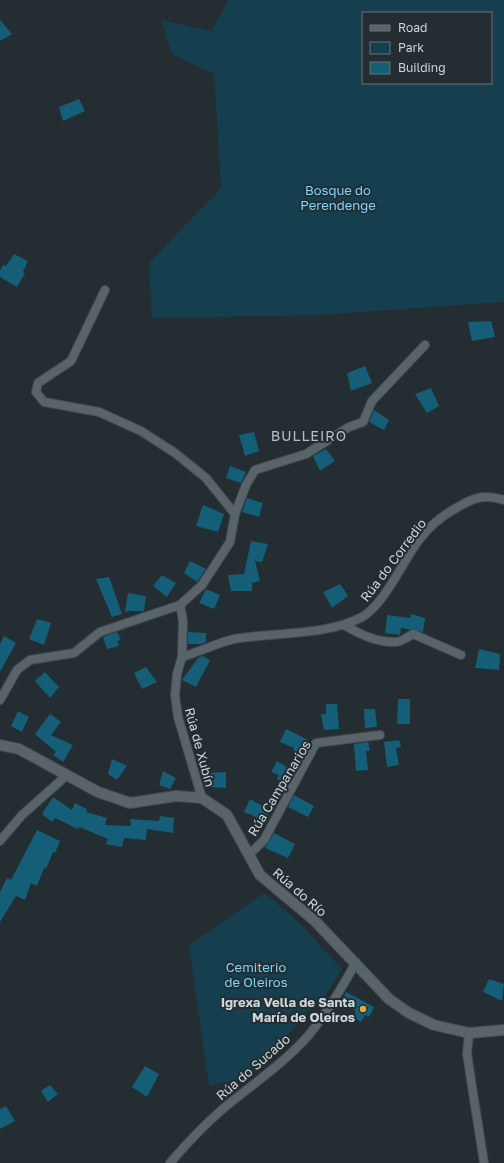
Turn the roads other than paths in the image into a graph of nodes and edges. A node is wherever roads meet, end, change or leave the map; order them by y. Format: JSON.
{"nodes":[{"id":1,"x":105,"y":290,"type":"dead end"},
{"id":2,"x":425,"y":345,"type":"dead end"},
{"id":3,"x":504,"y":500,"type":"edge"},
{"id":4,"x":236,"y":514,"type":"junction"},
{"id":5,"x":180,"y":605,"type":"junction"},
{"id":6,"x":344,"y":625,"type":"junction"},
{"id":7,"x":460,"y":656,"type":"dead end"},
{"id":8,"x":182,"y":657,"type":"junction"},
{"id":9,"x":0,"y":700,"type":"edge"},
{"id":10,"x":380,"y":735,"type":"dead end"},
{"id":11,"x":0,"y":745,"type":"edge"},
{"id":12,"x":66,"y":775,"type":"junction"},
{"id":13,"x":202,"y":798,"type":"junction"},
{"id":14,"x":0,"y":841,"type":"edge"},
{"id":15,"x":249,"y":856,"type":"junction"},
{"id":16,"x":356,"y":962,"type":"junction"},
{"id":17,"x":504,"y":1030,"type":"edge"},
{"id":18,"x":469,"y":1033,"type":"junction"},
{"id":19,"x":170,"y":1163,"type":"edge"},
{"id":20,"x":484,"y":1163,"type":"edge"}],
"edges":[{"from":1,"to":4,"type":"street"},
{"from":2,"to":4,"type":"street"},
{"from":3,"to":6,"type":"street","name":"Rúa do Corredio"},
{"from":4,"to":5,"type":"street"},
{"from":5,"to":8,"type":"street","name":"Rúa de Xubín"},
{"from":5,"to":9,"type":"street"},
{"from":6,"to":7,"type":"street"},
{"from":6,"to":8,"type":"street","name":"Rúa do Corredio"},
{"from":8,"to":13,"type":"street","name":"Rúa de Xubín"},
{"from":10,"to":15,"type":"street","name":"Rúa Campanarios"},
{"from":11,"to":12,"type":"street","name":"Rúa do Río"},
{"from":12,"to":13,"type":"street","name":"Rúa do Río"},
{"from":12,"to":14,"type":"street"},
{"from":13,"to":15,"type":"street","name":"Rúa do Río"},
{"from":15,"to":16,"type":"street","name":"Rúa do Río"},
{"from":16,"to":18,"type":"street","name":"Rúa do Río"},
{"from":16,"to":19,"type":"street","name":"Rúa do Sucado"},
{"from":17,"to":18,"type":"street","name":"Rúa do Río"},
{"from":18,"to":20,"type":"street"}]}
